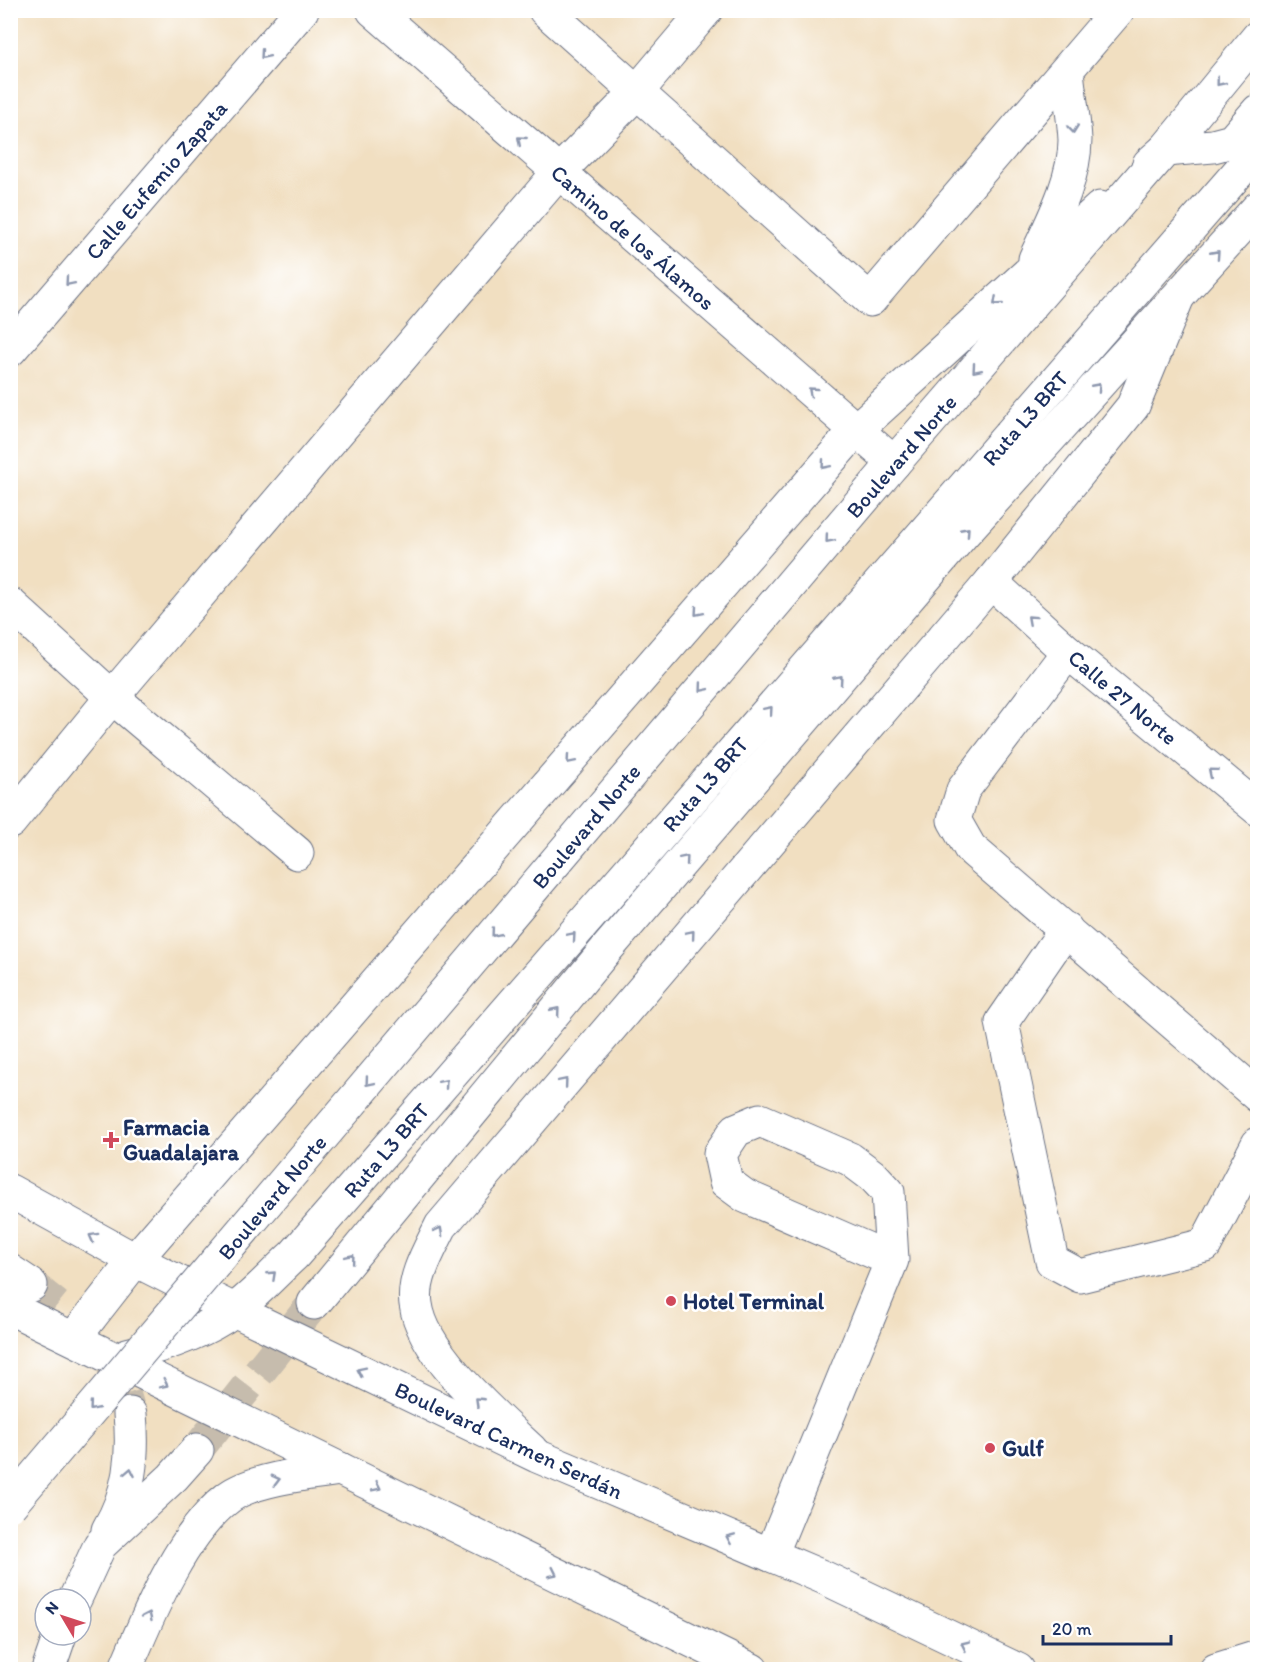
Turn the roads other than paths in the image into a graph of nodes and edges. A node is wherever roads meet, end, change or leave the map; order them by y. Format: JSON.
{"nodes":[{"id":1,"x":303,"y":10,"type":"edge"},
{"id":2,"x":373,"y":10,"type":"edge"},
{"id":3,"x":545,"y":10,"type":"edge"},
{"id":4,"x":706,"y":10,"type":"edge"},
{"id":5,"x":1118,"y":10,"type":"edge"},
{"id":6,"x":1257,"y":37,"type":"edge"},
{"id":7,"x":1067,"y":71,"type":"junction"},
{"id":8,"x":636,"y":93,"type":"junction"},
{"id":9,"x":1257,"y":111,"type":"edge"},
{"id":10,"x":1165,"y":150,"type":"junction"},
{"id":11,"x":1257,"y":150,"type":"edge"},
{"id":12,"x":558,"y":173,"type":"junction"},
{"id":13,"x":1257,"y":208,"type":"edge"},
{"id":14,"x":1029,"y":273,"type":"junction"},
{"id":15,"x":1177,"y":298,"type":"junction"},
{"id":16,"x":1024,"y":313,"type":"junction"},
{"id":17,"x":10,"y":350,"type":"edge"},
{"id":18,"x":856,"y":430,"type":"junction"},
{"id":19,"x":894,"y":463,"type":"junction"},
{"id":20,"x":990,"y":582,"type":"junction"},
{"id":21,"x":10,"y":604,"type":"edge"},
{"id":22,"x":1068,"y":652,"type":"junction"},
{"id":23,"x":112,"y":697,"type":"junction"},
{"id":24,"x":1257,"y":809,"type":"edge"},
{"id":25,"x":10,"y":822,"type":"edge"},
{"id":26,"x":297,"y":852,"type":"dead end"},
{"id":27,"x":1066,"y":929,"type":"junction"},
{"id":28,"x":1257,"y":1096,"type":"edge"},
{"id":29,"x":1257,"y":1144,"type":"edge"},
{"id":30,"x":10,"y":1191,"type":"edge"},
{"id":31,"x":135,"y":1260,"type":"junction"},
{"id":32,"x":892,"y":1260,"type":"junction"},
{"id":33,"x":17,"y":1288,"type":"edge"},
{"id":34,"x":314,"y":1303,"type":"tunnel mouth"},
{"id":35,"x":234,"y":1311,"type":"junction"},
{"id":36,"x":74,"y":1338,"type":"junction"},
{"id":37,"x":111,"y":1359,"type":"junction"},
{"id":38,"x":130,"y":1414,"type":"tunnel mouth"},
{"id":39,"x":196,"y":1450,"type":"tunnel mouth"},
{"id":40,"x":537,"y":1456,"type":"junction"},
{"id":41,"x":340,"y":1469,"type":"junction"},
{"id":42,"x":10,"y":1505,"type":"edge"},
{"id":43,"x":99,"y":1545,"type":"junction"},
{"id":44,"x":771,"y":1555,"type":"junction"},
{"id":45,"x":80,"y":1587,"type":"edge"},
{"id":46,"x":56,"y":1647,"type":"edge"},
{"id":47,"x":1257,"y":1657,"type":"edge"},
{"id":48,"x":48,"y":1670,"type":"edge"},
{"id":49,"x":125,"y":1670,"type":"edge"},
{"id":50,"x":752,"y":1670,"type":"edge"},
{"id":51,"x":1018,"y":1670,"type":"edge"},
{"id":52,"x":1216,"y":1670,"type":"edge"}],
"edges":[{"from":1,"to":17,"type":"main road","name":"Calle Eufemio Zapata","one_way":true},
{"from":12,"to":2,"type":"main road","name":"Camino de los Álamos","one_way":true},
{"from":3,"to":8,"type":"main road"},
{"from":4,"to":8,"type":"main road"},
{"from":5,"to":7,"type":"main road"},
{"from":6,"to":10,"type":"main road","name":"Boulevard Norte","one_way":true},
{"from":7,"to":8,"type":"main road"},
{"from":7,"to":14,"type":"main road","one_way":true},
{"from":8,"to":12,"type":"main road"},
{"from":9,"to":10,"type":"main road"},
{"from":10,"to":14,"type":"main road","name":"Boulevard Norte"},
{"from":10,"to":16,"type":"main road","name":"Boulevard Norte"},
{"from":35,"to":11,"type":"main road","name":"Ruta L3 BRT","one_way":true},
{"from":18,"to":12,"type":"main road","name":"Camino de los Álamos","one_way":true},
{"from":12,"to":23,"type":"main road"},
{"from":15,"to":13,"type":"main road","one_way":true},
{"from":14,"to":16,"type":"main road"},
{"from":14,"to":18,"type":"main road","name":"Boulevard Norte","one_way":true},
{"from":15,"to":20,"type":"main road"},
{"from":34,"to":15,"type":"main road","one_way":true},
{"from":16,"to":19,"type":"main road","name":"Boulevard Norte","one_way":true},
{"from":18,"to":19,"type":"main road","name":"Camino de los Álamos"},
{"from":18,"to":31,"type":"main road","name":"Boulevard Norte","one_way":true},
{"from":19,"to":42,"type":"main road","name":"Boulevard Norte","one_way":true,"bridge":true},
{"from":22,"to":20,"type":"main road","name":"Calle 27 Norte","one_way":true},
{"from":40,"to":20,"type":"main road","one_way":true},
{"from":21,"to":23,"type":"main road"},
{"from":24,"to":22,"type":"main road","name":"Calle 27 Norte","one_way":true},
{"from":22,"to":27,"type":"main road"},
{"from":23,"to":25,"type":"main road"},
{"from":23,"to":26,"type":"main road"},
{"from":27,"to":28,"type":"main road"},
{"from":27,"to":29,"type":"main road"},
{"from":31,"to":30,"type":"main road","name":"Boulevard Carmen Serdán","one_way":true},
{"from":31,"to":35,"type":"main road","name":"Boulevard Carmen Serdán"},
{"from":31,"to":36,"type":"main road","name":"Boulevard Norte"},
{"from":32,"to":32,"type":"main road"},
{"from":32,"to":44,"type":"main road"},
{"from":33,"to":36,"type":"main road"},
{"from":35,"to":37,"type":"main road","name":"Ruta L3 BRT"},
{"from":40,"to":35,"type":"main road","name":"Boulevard Carmen Serdán","one_way":true},
{"from":36,"to":37,"type":"main road"},
{"from":37,"to":41,"type":"main road","one_way":true},
{"from":43,"to":38,"type":"main road","one_way":true},
{"from":39,"to":43,"type":"main road"},
{"from":44,"to":40,"type":"main road","name":"Boulevard Carmen Serdán","one_way":true},
{"from":49,"to":41,"type":"main road","one_way":true},
{"from":41,"to":50,"type":"main road","one_way":true},
{"from":43,"to":45,"type":"main road"},
{"from":51,"to":44,"type":"main road","name":"Boulevard Carmen Serdán","one_way":true},
{"from":46,"to":48,"type":"main road"},
{"from":47,"to":52,"type":"main road"}]}
